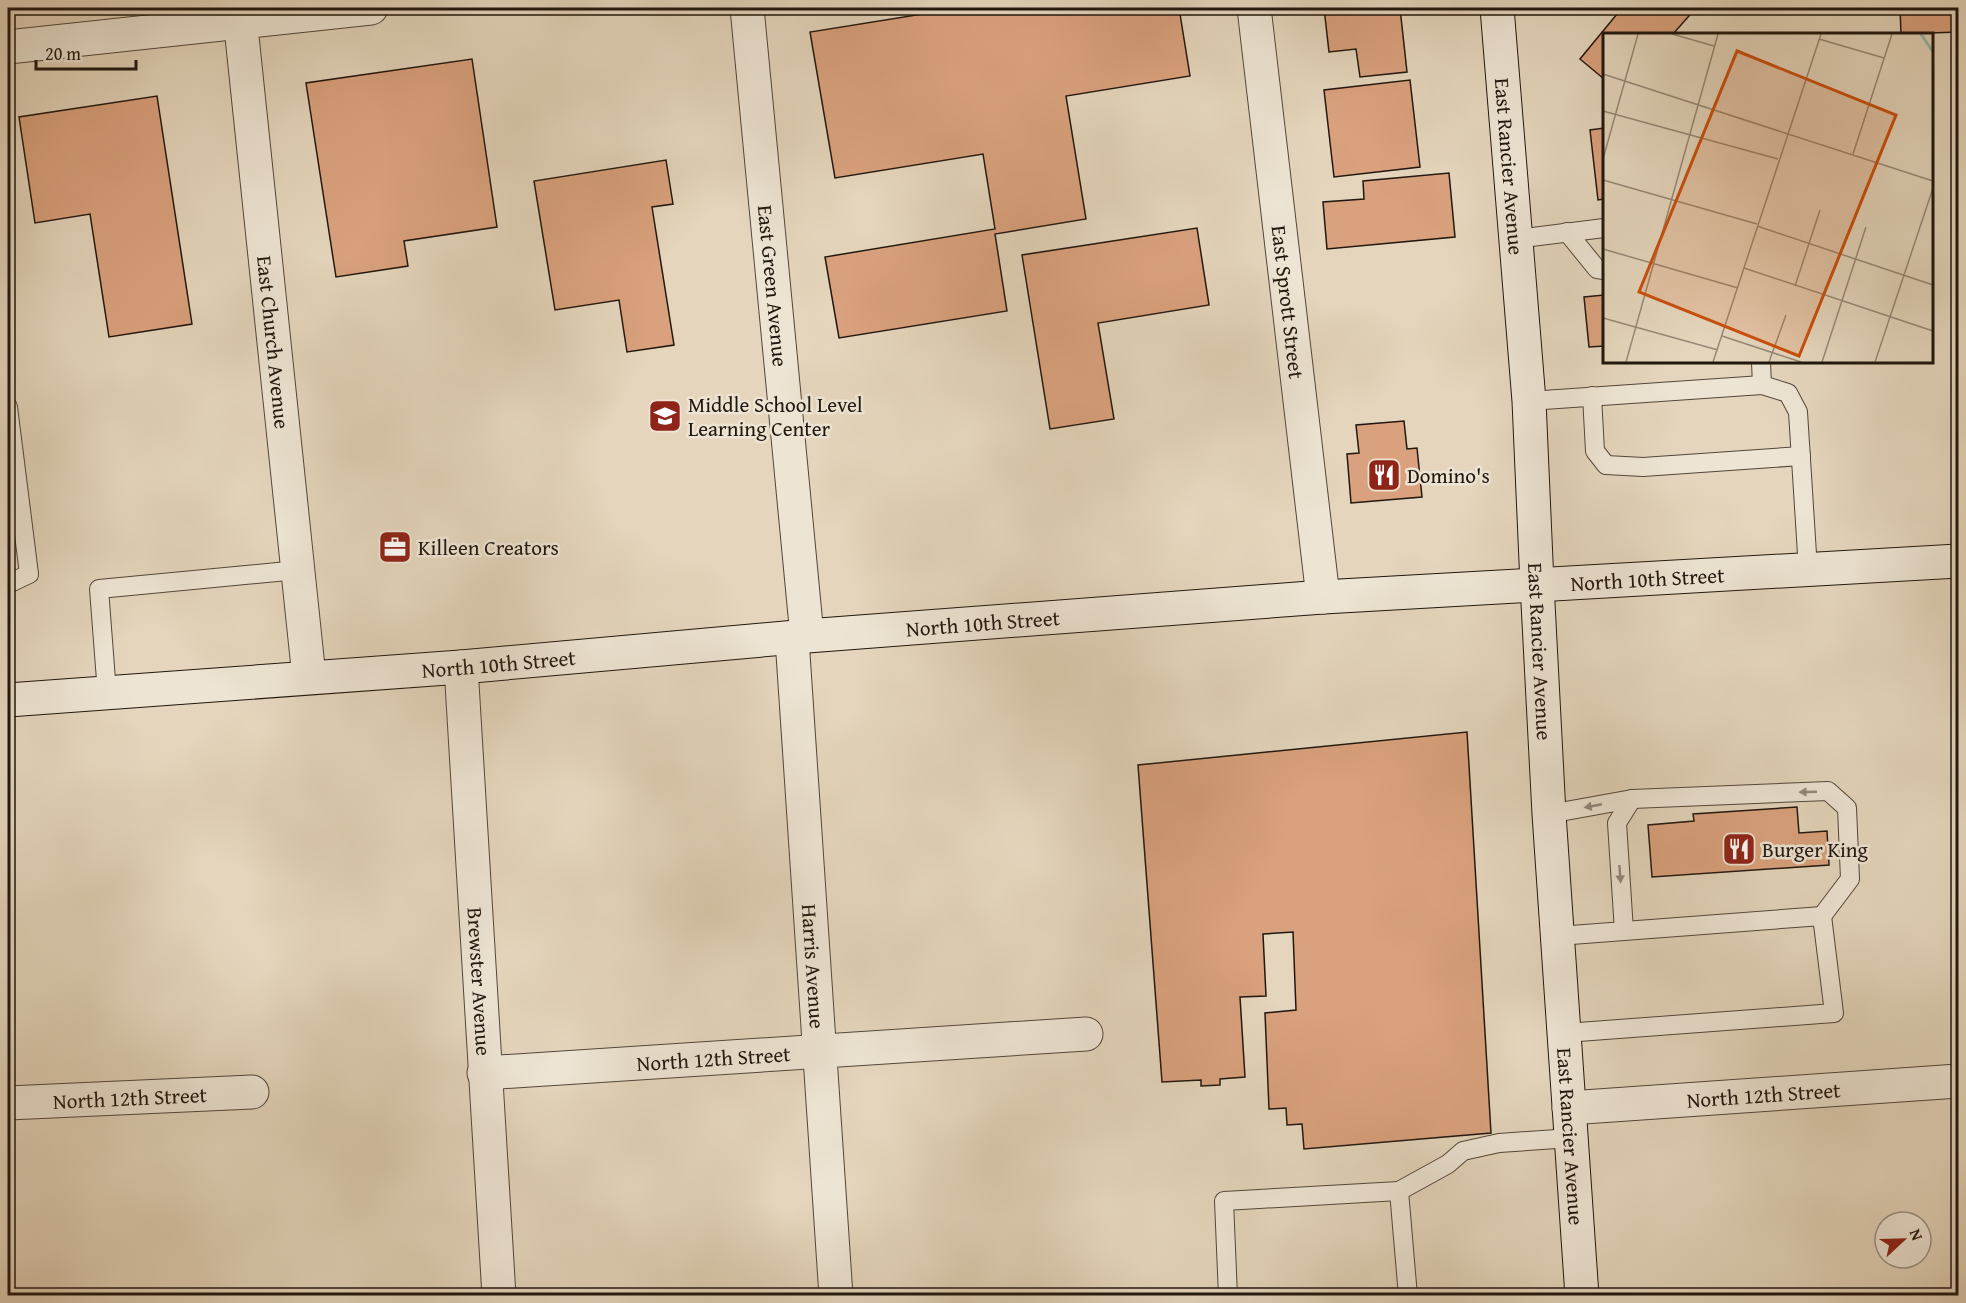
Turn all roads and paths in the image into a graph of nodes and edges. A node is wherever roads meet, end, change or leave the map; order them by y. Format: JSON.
{"nodes":[{"id":1,"x":371,"y":8,"type":"edge"},
{"id":2,"x":747,"y":8,"type":"edge"},
{"id":3,"x":1254,"y":8,"type":"edge"},
{"id":4,"x":1497,"y":8,"type":"edge"},
{"id":5,"x":333,"y":10,"type":"edge"},
{"id":6,"x":239,"y":15,"type":"edge"},
{"id":7,"x":8,"y":47,"type":"edge"},
{"id":8,"x":1603,"y":228,"type":"edge"},
{"id":9,"x":1567,"y":232,"type":"junction"},
{"id":10,"x":1516,"y":239,"type":"junction"},
{"id":11,"x":1603,"y":270,"type":"edge"},
{"id":12,"x":1761,"y":363,"type":"edge"},
{"id":13,"x":1762,"y":385,"type":"junction"},
{"id":14,"x":1592,"y":396,"type":"junction"},
{"id":15,"x":1529,"y":401,"type":"junction"},
{"id":16,"x":8,"y":407,"type":"edge"},
{"id":17,"x":1801,"y":456,"type":"junction"},
{"id":18,"x":1959,"y":561,"type":"edge"},
{"id":19,"x":298,"y":570,"type":"junction"},
{"id":20,"x":1809,"y":570,"type":"junction"},
{"id":21,"x":8,"y":584,"type":"edge"},
{"id":22,"x":1536,"y":584,"type":"junction"},
{"id":23,"x":1323,"y":597,"type":"junction"},
{"id":24,"x":800,"y":638,"type":"junction"},
{"id":25,"x":461,"y":667,"type":"junction"},
{"id":26,"x":309,"y":677,"type":"junction"},
{"id":27,"x":107,"y":693,"type":"junction"},
{"id":28,"x":8,"y":700,"type":"edge"},
{"id":29,"x":1632,"y":799,"type":"junction"},
{"id":30,"x":1549,"y":814,"type":"junction"},
{"id":31,"x":1822,"y":916,"type":"junction"},
{"id":32,"x":1624,"y":931,"type":"junction"},
{"id":33,"x":1558,"y":936,"type":"junction"},
{"id":34,"x":1565,"y":1033,"type":"junction"},
{"id":35,"x":1086,"y":1034,"type":"dead end"},
{"id":36,"x":819,"y":1052,"type":"junction"},
{"id":37,"x":484,"y":1073,"type":"junction"},
{"id":38,"x":1959,"y":1081,"type":"edge"},
{"id":39,"x":252,"y":1092,"type":"dead end"},
{"id":40,"x":8,"y":1103,"type":"edge"},
{"id":41,"x":1570,"y":1123,"type":"junction"},
{"id":42,"x":1399,"y":1191,"type":"junction"},
{"id":43,"x":499,"y":1296,"type":"edge"},
{"id":44,"x":836,"y":1296,"type":"edge"},
{"id":45,"x":1228,"y":1296,"type":"edge"},
{"id":46,"x":1408,"y":1296,"type":"edge"},
{"id":47,"x":1582,"y":1296,"type":"edge"}],
"edges":[{"from":1,"to":5,"type":"street"},
{"from":2,"to":24,"type":"street","name":"East Green Avenue"},
{"from":3,"to":23,"type":"street","name":"East Sprott Street"},
{"from":4,"to":10,"type":"street","name":"East Rancier Avenue"},
{"from":5,"to":6,"type":"street"},
{"from":6,"to":7,"type":"street"},
{"from":6,"to":19,"type":"street","name":"East Church Avenue"},
{"from":8,"to":9,"type":"lane"},
{"from":9,"to":10,"type":"lane"},
{"from":9,"to":11,"type":"lane"},
{"from":10,"to":15,"type":"street","name":"East Rancier Avenue"},
{"from":12,"to":13,"type":"lane"},
{"from":13,"to":14,"type":"lane"},
{"from":13,"to":17,"type":"lane"},
{"from":14,"to":15,"type":"lane"},
{"from":14,"to":17,"type":"lane"},
{"from":15,"to":22,"type":"street","name":"East Rancier Avenue"},
{"from":16,"to":21,"type":"lane"},
{"from":17,"to":20,"type":"lane"},
{"from":18,"to":20,"type":"street","name":"North 10th Street"},
{"from":19,"to":26,"type":"street","name":"East Church Avenue"},
{"from":19,"to":27,"type":"lane"},
{"from":20,"to":22,"type":"street","name":"North 10th Street"},
{"from":22,"to":23,"type":"street","name":"North 10th Street"},
{"from":22,"to":30,"type":"street","name":"East Rancier Avenue"},
{"from":23,"to":24,"type":"street","name":"North 10th Street"},
{"from":24,"to":25,"type":"street","name":"North 10th Street"},
{"from":24,"to":36,"type":"street","name":"Harris Avenue"},
{"from":25,"to":26,"type":"street","name":"North 10th Street"},
{"from":25,"to":37,"type":"street","name":"Brewster Avenue"},
{"from":26,"to":27,"type":"street","name":"North 10th Street"},
{"from":27,"to":28,"type":"street","name":"North 10th Street"},
{"from":29,"to":30,"type":"lane","one_way":true},
{"from":31,"to":29,"type":"lane","one_way":true},
{"from":29,"to":32,"type":"lane","one_way":true},
{"from":30,"to":33,"type":"street","name":"East Rancier Avenue"},
{"from":31,"to":32,"type":"lane"},
{"from":31,"to":34,"type":"lane"},
{"from":32,"to":33,"type":"lane"},
{"from":33,"to":34,"type":"street","name":"East Rancier Avenue"},
{"from":34,"to":41,"type":"street","name":"East Rancier Avenue"},
{"from":35,"to":36,"type":"street","name":"North 12th Street"},
{"from":36,"to":37,"type":"street","name":"North 12th Street"},
{"from":36,"to":44,"type":"street","name":"Harris Avenue"},
{"from":37,"to":43,"type":"street","name":"Brewster Avenue"},
{"from":38,"to":41,"type":"street","name":"North 12th Street"},
{"from":39,"to":40,"type":"street","name":"North 12th Street"},
{"from":41,"to":42,"type":"lane"},
{"from":41,"to":47,"type":"street","name":"East Rancier Avenue"},
{"from":42,"to":45,"type":"lane"},
{"from":42,"to":46,"type":"lane"}]}
